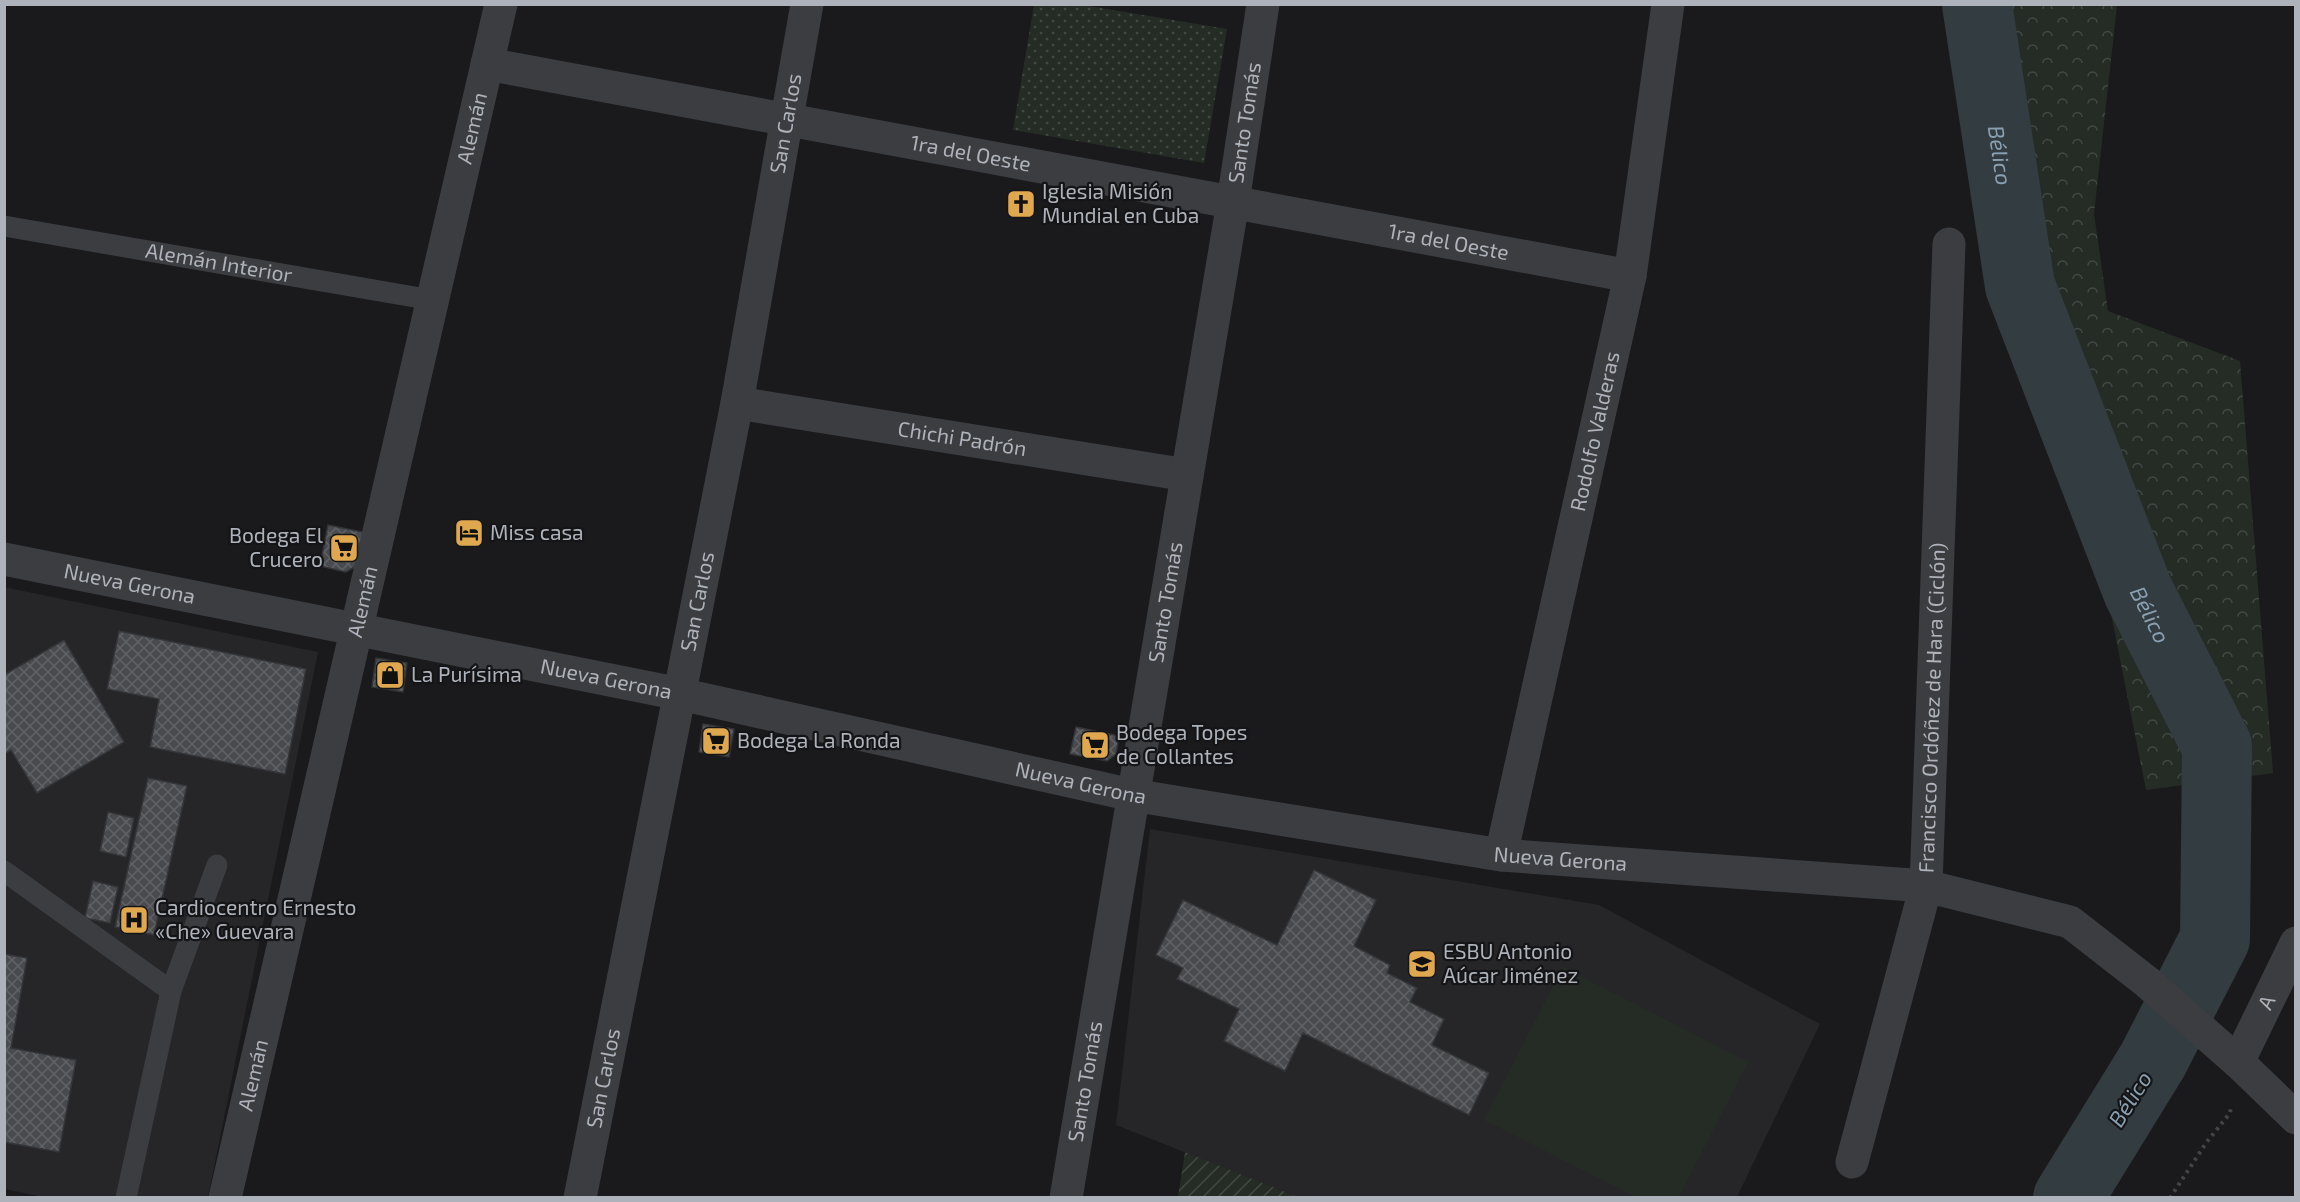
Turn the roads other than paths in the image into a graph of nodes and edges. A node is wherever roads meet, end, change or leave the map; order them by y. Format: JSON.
{"nodes":[{"id":1,"x":501,"y":4,"type":"edge"},
{"id":2,"x":807,"y":4,"type":"edge"},
{"id":3,"x":1263,"y":4,"type":"edge"},
{"id":4,"x":1668,"y":4,"type":"edge"},
{"id":5,"x":487,"y":64,"type":"junction"},
{"id":6,"x":788,"y":120,"type":"junction"},
{"id":7,"x":1233,"y":202,"type":"junction"},
{"id":8,"x":4,"y":226,"type":"edge"},
{"id":9,"x":1949,"y":244,"type":"dead end"},
{"id":10,"x":1630,"y":276,"type":"junction"},
{"id":11,"x":432,"y":300,"type":"junction"},
{"id":12,"x":737,"y":403,"type":"junction"},
{"id":13,"x":1187,"y":475,"type":"junction"},
{"id":14,"x":4,"y":559,"type":"edge"},
{"id":15,"x":355,"y":630,"type":"junction"},
{"id":16,"x":680,"y":694,"type":"junction"},
{"id":17,"x":1132,"y":795,"type":"junction"},
{"id":18,"x":1501,"y":855,"type":"junction"},
{"id":19,"x":217,"y":866,"type":"dead end"},
{"id":20,"x":4,"y":871,"type":"edge"},
{"id":21,"x":1926,"y":886,"type":"junction"},
{"id":22,"x":2295,"y":943,"type":"edge"},
{"id":23,"x":171,"y":992,"type":"junction"},
{"id":24,"x":2230,"y":1056,"type":"junction"},
{"id":25,"x":2295,"y":1118,"type":"edge"},
{"id":26,"x":1852,"y":1162,"type":"dead end"},
{"id":27,"x":126,"y":1197,"type":"edge"},
{"id":28,"x":225,"y":1197,"type":"edge"},
{"id":29,"x":580,"y":1197,"type":"edge"},
{"id":30,"x":1066,"y":1197,"type":"edge"}],
"edges":[{"from":1,"to":5,"type":"street","name":"Alemán"},
{"from":2,"to":6,"type":"street","name":"San Carlos"},
{"from":3,"to":7,"type":"street","name":"Santo Tomás"},
{"from":4,"to":10,"type":"street","name":"Rodolfo Valderas"},
{"from":5,"to":6,"type":"street","name":"1ra del Oeste"},
{"from":5,"to":11,"type":"street","name":"Alemán"},
{"from":6,"to":7,"type":"street","name":"1ra del Oeste"},
{"from":6,"to":12,"type":"street","name":"San Carlos"},
{"from":7,"to":10,"type":"street","name":"1ra del Oeste"},
{"from":7,"to":13,"type":"street","name":"Santo Tomás"},
{"from":8,"to":11,"type":"lane","name":"Alemán Interior"},
{"from":9,"to":21,"type":"street","name":"Francisco Ordóñez de Hara (Ciclón)"},
{"from":10,"to":18,"type":"street","name":"Rodolfo Valderas"},
{"from":11,"to":15,"type":"street","name":"Alemán"},
{"from":12,"to":13,"type":"street","name":"Chichi Padrón"},
{"from":12,"to":16,"type":"street","name":"San Carlos"},
{"from":13,"to":17,"type":"street","name":"Santo Tomás"},
{"from":14,"to":15,"type":"street","name":"Nueva Gerona"},
{"from":15,"to":16,"type":"street","name":"Nueva Gerona"},
{"from":15,"to":28,"type":"street","name":"Alemán"},
{"from":16,"to":17,"type":"street","name":"Nueva Gerona"},
{"from":16,"to":29,"type":"street","name":"San Carlos"},
{"from":17,"to":18,"type":"street","name":"Nueva Gerona"},
{"from":17,"to":30,"type":"street","name":"Santo Tomás"},
{"from":18,"to":21,"type":"street","name":"Nueva Gerona"},
{"from":19,"to":23,"type":"lane"},
{"from":20,"to":23,"type":"lane"},
{"from":21,"to":24,"type":"street","name":"Nueva Gerona"},
{"from":21,"to":26,"type":"street","name":"Francisco Ordóñez de Hara (Ciclón)"},
{"from":22,"to":24,"type":"street","name":"A"},
{"from":23,"to":27,"type":"lane"},
{"from":24,"to":25,"type":"street","name":"Nueva Gerona"}]}
